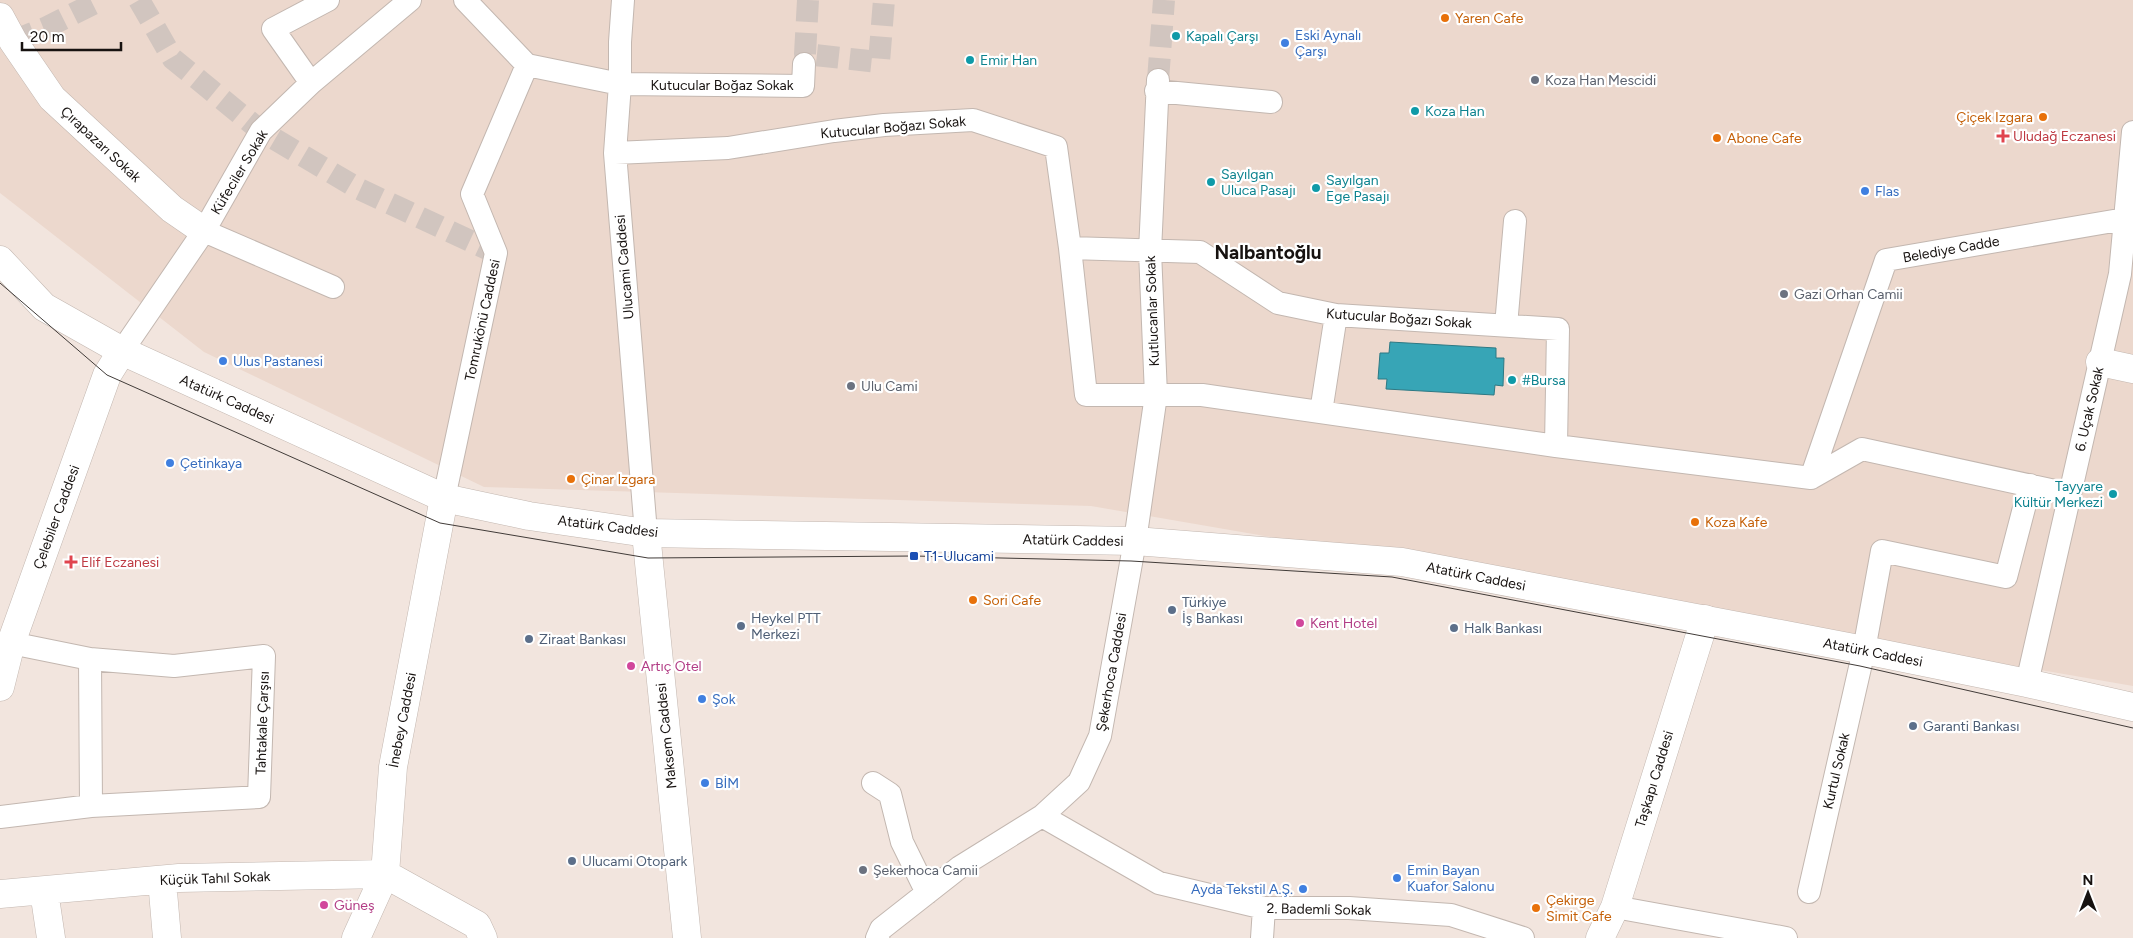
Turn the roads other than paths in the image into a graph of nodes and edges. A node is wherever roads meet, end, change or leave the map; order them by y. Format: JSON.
{"nodes":[{"id":1,"x":328,"y":0,"type":"edge"},
{"id":2,"x":410,"y":0,"type":"edge"},
{"id":3,"x":465,"y":0,"type":"edge"},
{"id":4,"x":622,"y":0,"type":"edge"},
{"id":5,"x":0,"y":17,"type":"edge"},
{"id":6,"x":6,"y":44,"type":"edge"},
{"id":7,"x":804,"y":64,"type":"dead end"},
{"id":8,"x":527,"y":65,"type":"junction"},
{"id":9,"x":311,"y":83,"type":"junction"},
{"id":10,"x":620,"y":84,"type":"junction"},
{"id":11,"x":1271,"y":102,"type":"dead end"},
{"id":12,"x":2133,"y":132,"type":"edge"},
{"id":13,"x":615,"y":153,"type":"junction"},
{"id":14,"x":2129,"y":219,"type":"edge"},
{"id":15,"x":1515,"y":221,"type":"dead end"},
{"id":16,"x":204,"y":231,"type":"junction"},
{"id":17,"x":1070,"y":248,"type":"junction"},
{"id":18,"x":1150,"y":250,"type":"junction"},
{"id":19,"x":0,"y":260,"type":"edge"},
{"id":20,"x":0,"y":282,"type":"edge"},
{"id":21,"x":333,"y":287,"type":"dead end"},
{"id":22,"x":44,"y":307,"type":"junction"},
{"id":23,"x":1336,"y":316,"type":"junction"},
{"id":24,"x":1506,"y":326,"type":"junction"},
{"id":25,"x":122,"y":351,"type":"junction"},
{"id":26,"x":2100,"y":362,"type":"junction"},
{"id":27,"x":2133,"y":369,"type":"edge"},
{"id":28,"x":1156,"y":395,"type":"junction"},
{"id":29,"x":1320,"y":412,"type":"junction"},
{"id":30,"x":1556,"y":446,"type":"junction"},
{"id":31,"x":1811,"y":478,"type":"junction"},
{"id":32,"x":2030,"y":485,"type":"junction"},
{"id":33,"x":2069,"y":494,"type":"junction"},
{"id":34,"x":444,"y":498,"type":"junction"},
{"id":35,"x":646,"y":533,"type":"junction"},
{"id":36,"x":1135,"y":541,"type":"junction"},
{"id":37,"x":1705,"y":619,"type":"junction"},
{"id":38,"x":6,"y":643,"type":"edge"},
{"id":39,"x":1864,"y":650,"type":"junction"},
{"id":40,"x":90,"y":659,"type":"junction"},
{"id":41,"x":2028,"y":683,"type":"junction"},
{"id":42,"x":0,"y":687,"type":"edge"},
{"id":43,"x":2133,"y":707,"type":"edge"},
{"id":44,"x":873,"y":783,"type":"dead end"},
{"id":45,"x":91,"y":806,"type":"junction"},
{"id":46,"x":1042,"y":816,"type":"junction"},
{"id":47,"x":0,"y":817,"type":"edge"},
{"id":48,"x":386,"y":874,"type":"junction"},
{"id":49,"x":162,"y":880,"type":"junction"},
{"id":50,"x":44,"y":891,"type":"junction"},
{"id":51,"x":1809,"y":892,"type":"dead end"},
{"id":52,"x":927,"y":893,"type":"junction"},
{"id":53,"x":0,"y":894,"type":"edge"},
{"id":54,"x":1614,"y":907,"type":"junction"},
{"id":55,"x":1264,"y":908,"type":"junction"},
{"id":56,"x":886,"y":935,"type":"edge"},
{"id":57,"x":51,"y":938,"type":"edge"},
{"id":58,"x":167,"y":938,"type":"edge"},
{"id":59,"x":356,"y":938,"type":"edge"},
{"id":60,"x":483,"y":938,"type":"edge"},
{"id":61,"x":687,"y":938,"type":"edge"},
{"id":62,"x":1262,"y":938,"type":"edge"},
{"id":63,"x":1523,"y":938,"type":"edge"},
{"id":64,"x":1600,"y":938,"type":"edge"},
{"id":65,"x":1786,"y":938,"type":"edge"}],
"edges":[{"from":1,"to":9,"type":"street"},
{"from":2,"to":9,"type":"street","name":"Küfeciler Sokak"},
{"from":3,"to":8,"type":"street"},
{"from":4,"to":10,"type":"street","name":"Ulucami Caddesi"},
{"from":5,"to":6,"type":"main road","name":"Çırapazarı Sokak"},
{"from":6,"to":16,"type":"main road","name":"Çırapazarı Sokak"},
{"from":7,"to":10,"type":"street","name":"Kutucular Boğaz Sokak"},
{"from":8,"to":10,"type":"street"},
{"from":8,"to":34,"type":"street","name":"Tomrukönü Caddesi"},
{"from":9,"to":16,"type":"street","name":"Küfeciler Sokak"},
{"from":10,"to":13,"type":"street","name":"Ulucami Caddesi"},
{"from":11,"to":18,"type":"street","name":"Kutlucanlar Sokak"},
{"from":12,"to":14,"type":"street","name":"6. Uçak Sokak"},
{"from":13,"to":17,"type":"street","name":"Kutucular Boğazı Sokak"},
{"from":13,"to":35,"type":"street","name":"Ulucami Caddesi"},
{"from":14,"to":26,"type":"street","name":"6. Uçak Sokak"},
{"from":14,"to":31,"type":"street","name":"Belediye Cadde"},
{"from":15,"to":24,"type":"street"},
{"from":16,"to":21,"type":"street"},
{"from":16,"to":25,"type":"street","name":"Küfeciler Sokak"},
{"from":17,"to":18,"type":"street","name":"Kutucular Boğazı Sokak"},
{"from":17,"to":28,"type":"street"},
{"from":18,"to":23,"type":"street","name":"Kutucular Boğazı Sokak"},
{"from":18,"to":28,"type":"street","name":"Kutlucanlar Sokak"},
{"from":19,"to":22,"type":"main road"},
{"from":20,"to":22,"type":"main road","name":"Atatürk Caddesi"},
{"from":22,"to":25,"type":"main road","name":"Atatürk Caddesi"},
{"from":23,"to":24,"type":"street","name":"Kutucular Boğazı Sokak"},
{"from":23,"to":29,"type":"street"},
{"from":24,"to":30,"type":"street","name":"Kutucular Boğazı Sokak"},
{"from":25,"to":34,"type":"main road","name":"Atatürk Caddesi"},
{"from":25,"to":38,"type":"main road","name":"Çelebiler Caddesi"},
{"from":26,"to":27,"type":"main road"},
{"from":26,"to":33,"type":"street","name":"6. Uçak Sokak"},
{"from":28,"to":29,"type":"street"},
{"from":28,"to":36,"type":"street","name":"Kutlucanlar Sokak"},
{"from":29,"to":30,"type":"street"},
{"from":30,"to":31,"type":"street"},
{"from":31,"to":32,"type":"street"},
{"from":32,"to":33,"type":"street"},
{"from":32,"to":39,"type":"street","name":"Kurtul Sokak"},
{"from":33,"to":41,"type":"street","name":"6. Uçak Sokak"},
{"from":34,"to":35,"type":"main road","name":"Atatürk Caddesi"},
{"from":34,"to":48,"type":"main road","name":"İnebey Caddesi"},
{"from":35,"to":36,"type":"main road","name":"Atatürk Caddesi"},
{"from":35,"to":61,"type":"main road","name":"Maksem Caddesi"},
{"from":36,"to":37,"type":"main road","name":"Atatürk Caddesi"},
{"from":36,"to":46,"type":"street","name":"Şekerhoca Caddesi"},
{"from":37,"to":39,"type":"main road","name":"Atatürk Caddesi"},
{"from":37,"to":54,"type":"main road","name":"Taşkapı Caddesi"},
{"from":38,"to":40,"type":"street","name":"Tahtakale Çarşısı"},
{"from":38,"to":42,"type":"main road","name":"Çelebiler Caddesi"},
{"from":39,"to":41,"type":"main road","name":"Atatürk Caddesi"},
{"from":39,"to":51,"type":"street","name":"Kurtul Sokak"},
{"from":40,"to":45,"type":"street"},
{"from":40,"to":45,"type":"street","name":"Tahtakale Çarşısı"},
{"from":41,"to":43,"type":"main road","name":"Atatürk Caddesi"},
{"from":44,"to":52,"type":"street"},
{"from":45,"to":47,"type":"street","name":"Tahtakale Çarşısı"},
{"from":46,"to":52,"type":"street","name":"Şekerhoca Caddesi"},
{"from":46,"to":55,"type":"street","name":"2. Bademli Sokak"},
{"from":48,"to":49,"type":"main road","name":"Küçük Tahıl Sokak"},
{"from":48,"to":59,"type":"main road","name":"İnebey Caddesi"},
{"from":48,"to":60,"type":"main road"},
{"from":49,"to":50,"type":"main road","name":"Küçük Tahıl Sokak"},
{"from":49,"to":58,"type":"main road"},
{"from":50,"to":53,"type":"main road","name":"Küçük Tahıl Sokak"},
{"from":50,"to":57,"type":"main road"},
{"from":52,"to":56,"type":"street","name":"Şekerhoca Caddesi"},
{"from":54,"to":64,"type":"main road","name":"Taşkapı Caddesi"},
{"from":54,"to":65,"type":"street"},
{"from":55,"to":62,"type":"street"},
{"from":55,"to":63,"type":"street","name":"2. Bademli Sokak"}]}
